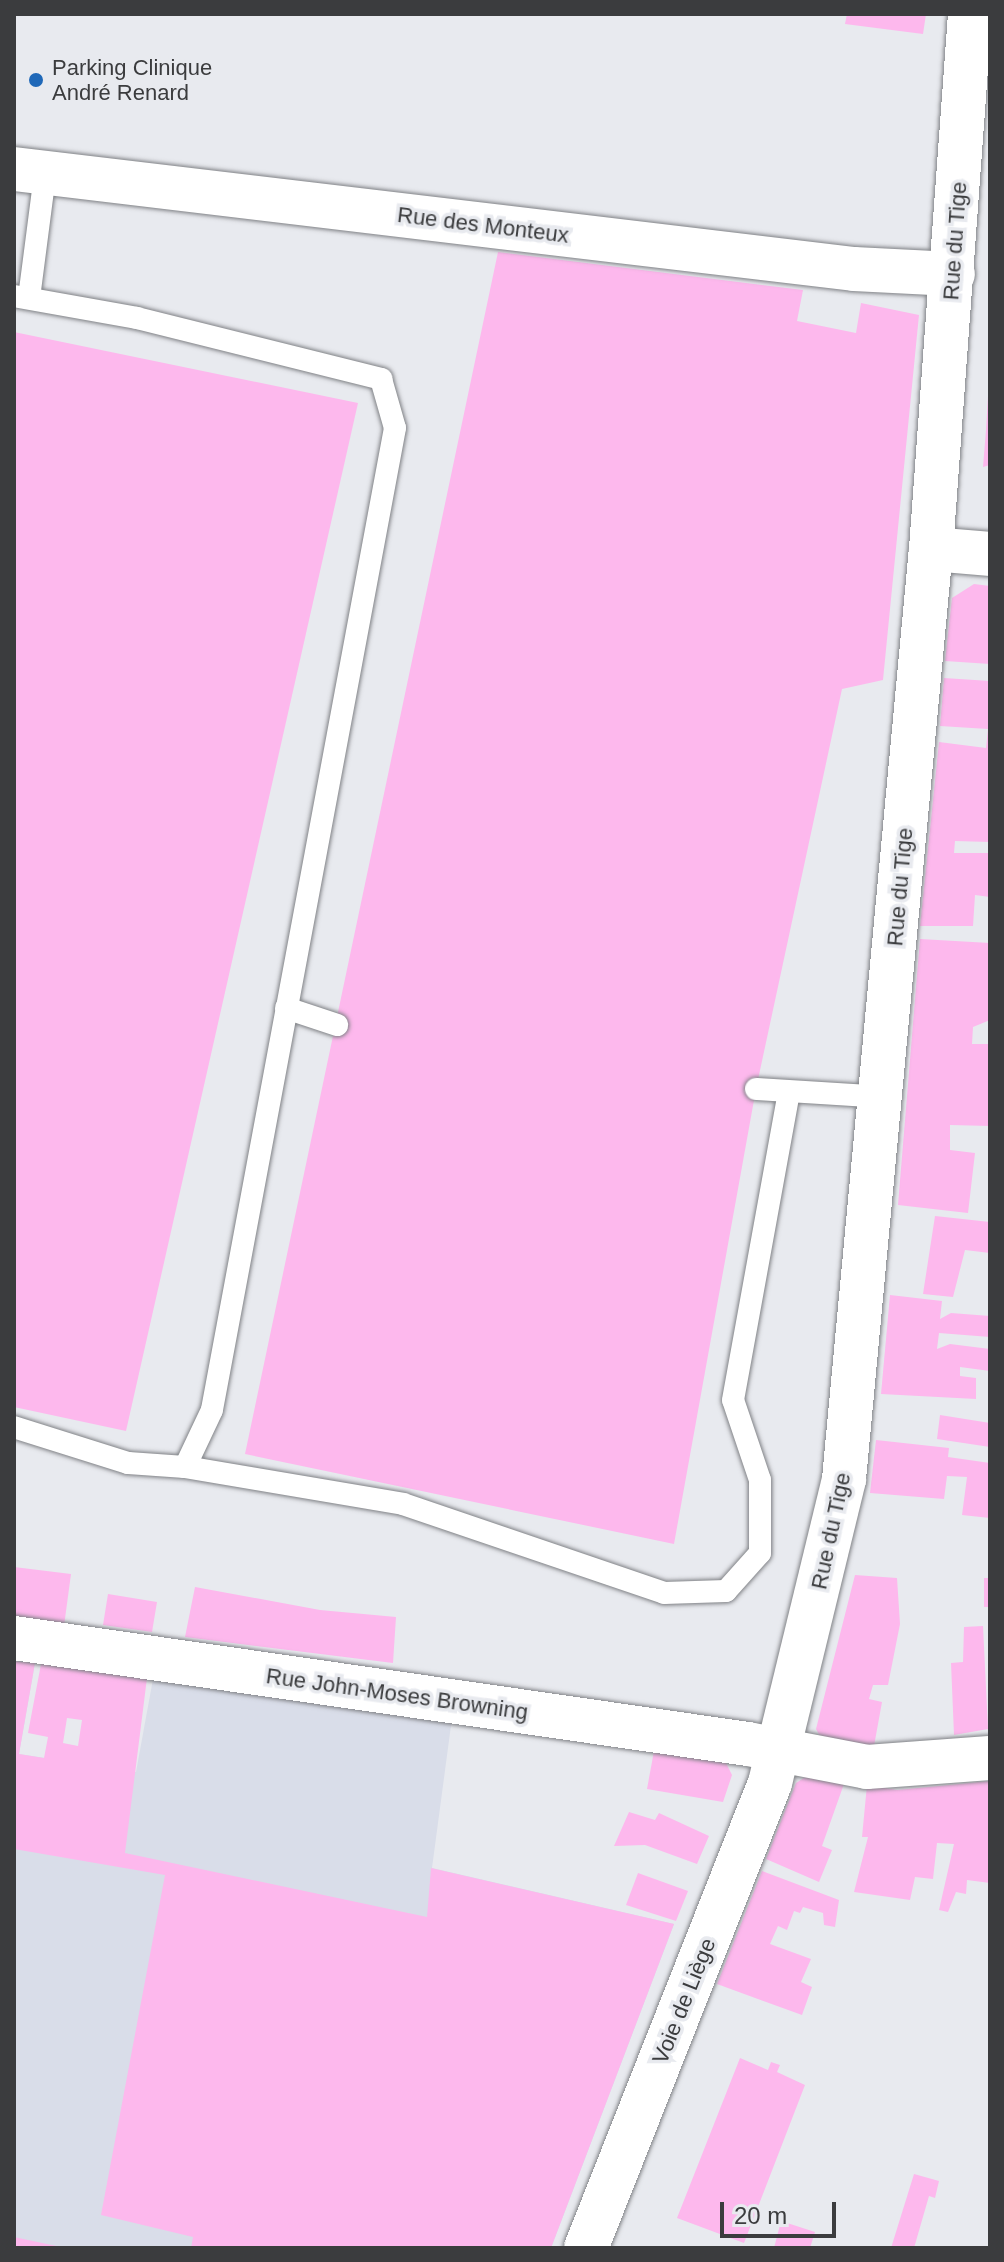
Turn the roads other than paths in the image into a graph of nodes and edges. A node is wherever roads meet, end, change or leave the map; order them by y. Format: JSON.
{"nodes":[{"id":1,"x":970,"y":14,"type":"edge"},
{"id":2,"x":30,"y":172,"type":"edge"},
{"id":3,"x":953,"y":274,"type":"junction"},
{"id":4,"x":22,"y":297,"type":"edge"},
{"id":5,"x":931,"y":549,"type":"junction"},
{"id":6,"x":990,"y":554,"type":"edge"},
{"id":7,"x":286,"y":1008,"type":"junction"},
{"id":8,"x":337,"y":1025,"type":"dead end"},
{"id":9,"x":756,"y":1089,"type":"dead end"},
{"id":10,"x":789,"y":1093,"type":"junction"},
{"id":11,"x":882,"y":1097,"type":"junction"},
{"id":12,"x":14,"y":1427,"type":"edge"},
{"id":13,"x":185,"y":1467,"type":"junction"},
{"id":14,"x":14,"y":1638,"type":"edge"},
{"id":15,"x":779,"y":1752,"type":"junction"},
{"id":16,"x":990,"y":1758,"type":"edge"},
{"id":17,"x":586,"y":2248,"type":"edge"}],
"edges":[{"from":1,"to":3,"type":"street","name":"Rue du Tige"},
{"from":2,"to":3,"type":"street","name":"Rue des Monteux"},
{"from":2,"to":4,"type":"lane"},
{"from":3,"to":5,"type":"street","name":"Rue du Tige"},
{"from":4,"to":7,"type":"lane"},
{"from":5,"to":6,"type":"street"},
{"from":5,"to":11,"type":"street","name":"Rue du Tige"},
{"from":7,"to":8,"type":"lane"},
{"from":7,"to":13,"type":"lane"},
{"from":9,"to":10,"type":"lane"},
{"from":10,"to":11,"type":"lane"},
{"from":10,"to":13,"type":"lane"},
{"from":11,"to":15,"type":"street","name":"Rue du Tige"},
{"from":12,"to":13,"type":"lane"},
{"from":14,"to":15,"type":"street","name":"Rue John-Moses Browning"},
{"from":15,"to":16,"type":"street","name":"Rue John-Moses Browning"},
{"from":15,"to":17,"type":"street","name":"Voie de Liège"}]}
